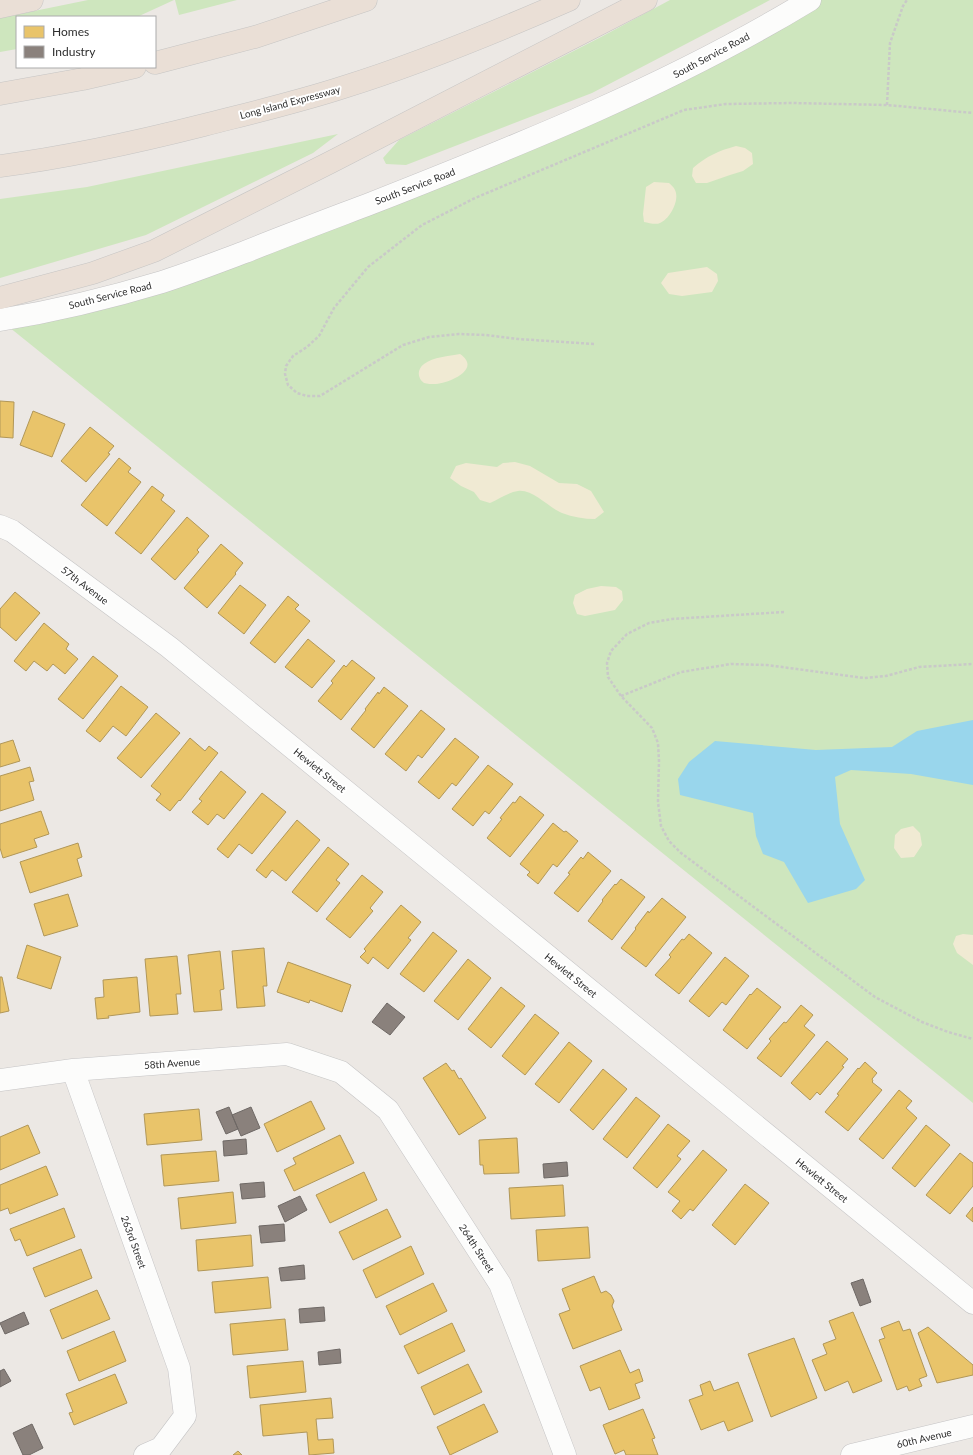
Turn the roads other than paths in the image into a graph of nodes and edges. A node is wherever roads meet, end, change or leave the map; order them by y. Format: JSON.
{"nodes":[{"id":1,"x":32,"y":0,"type":"edge"},
{"id":2,"x":366,"y":0,"type":"edge"},
{"id":3,"x":570,"y":0,"type":"edge"},
{"id":4,"x":646,"y":0,"type":"edge"},
{"id":5,"x":810,"y":0,"type":"edge"},
{"id":6,"x":0,"y":7,"type":"edge"},
{"id":7,"x":156,"y":62,"type":"edge"},
{"id":8,"x":131,"y":68,"type":"edge"},
{"id":9,"x":0,"y":94,"type":"edge"},
{"id":10,"x":0,"y":166,"type":"edge"},
{"id":11,"x":0,"y":298,"type":"edge"},
{"id":12,"x":0,"y":320,"type":"edge"},
{"id":13,"x":0,"y":526,"type":"edge"},
{"id":14,"x":169,"y":647,"type":"joint"},
{"id":15,"x":73,"y":1070,"type":"junction"},
{"id":16,"x":341,"y":1072,"type":"joint"},
{"id":17,"x":0,"y":1080,"type":"edge"},
{"id":18,"x":973,"y":1302,"type":"edge"},
{"id":19,"x":973,"y":1426,"type":"edge"},
{"id":20,"x":145,"y":1455,"type":"edge"},
{"id":21,"x":565,"y":1455,"type":"edge"},
{"id":22,"x":852,"y":1455,"type":"edge"}],
"edges":[{"from":1,"to":6,"type":"highway"},
{"from":2,"to":7,"type":"highway"},
{"from":3,"to":10,"type":"highway","name":"Long Island Expressway"},
{"from":4,"to":11,"type":"highway"},
{"from":5,"to":12,"type":"street","name":"South Service Road"},
{"from":8,"to":9,"type":"highway"},
{"from":13,"to":14,"type":"street","name":"57th Avenue"},
{"from":14,"to":18,"type":"street","name":"Hewlett Street"},
{"from":15,"to":16,"type":"street","name":"58th Avenue"},
{"from":15,"to":17,"type":"street","name":"58th Avenue"},
{"from":15,"to":20,"type":"street","name":"263rd Street"},
{"from":16,"to":21,"type":"street","name":"264th Street"},
{"from":19,"to":22,"type":"street","name":"60th Avenue"}]}
